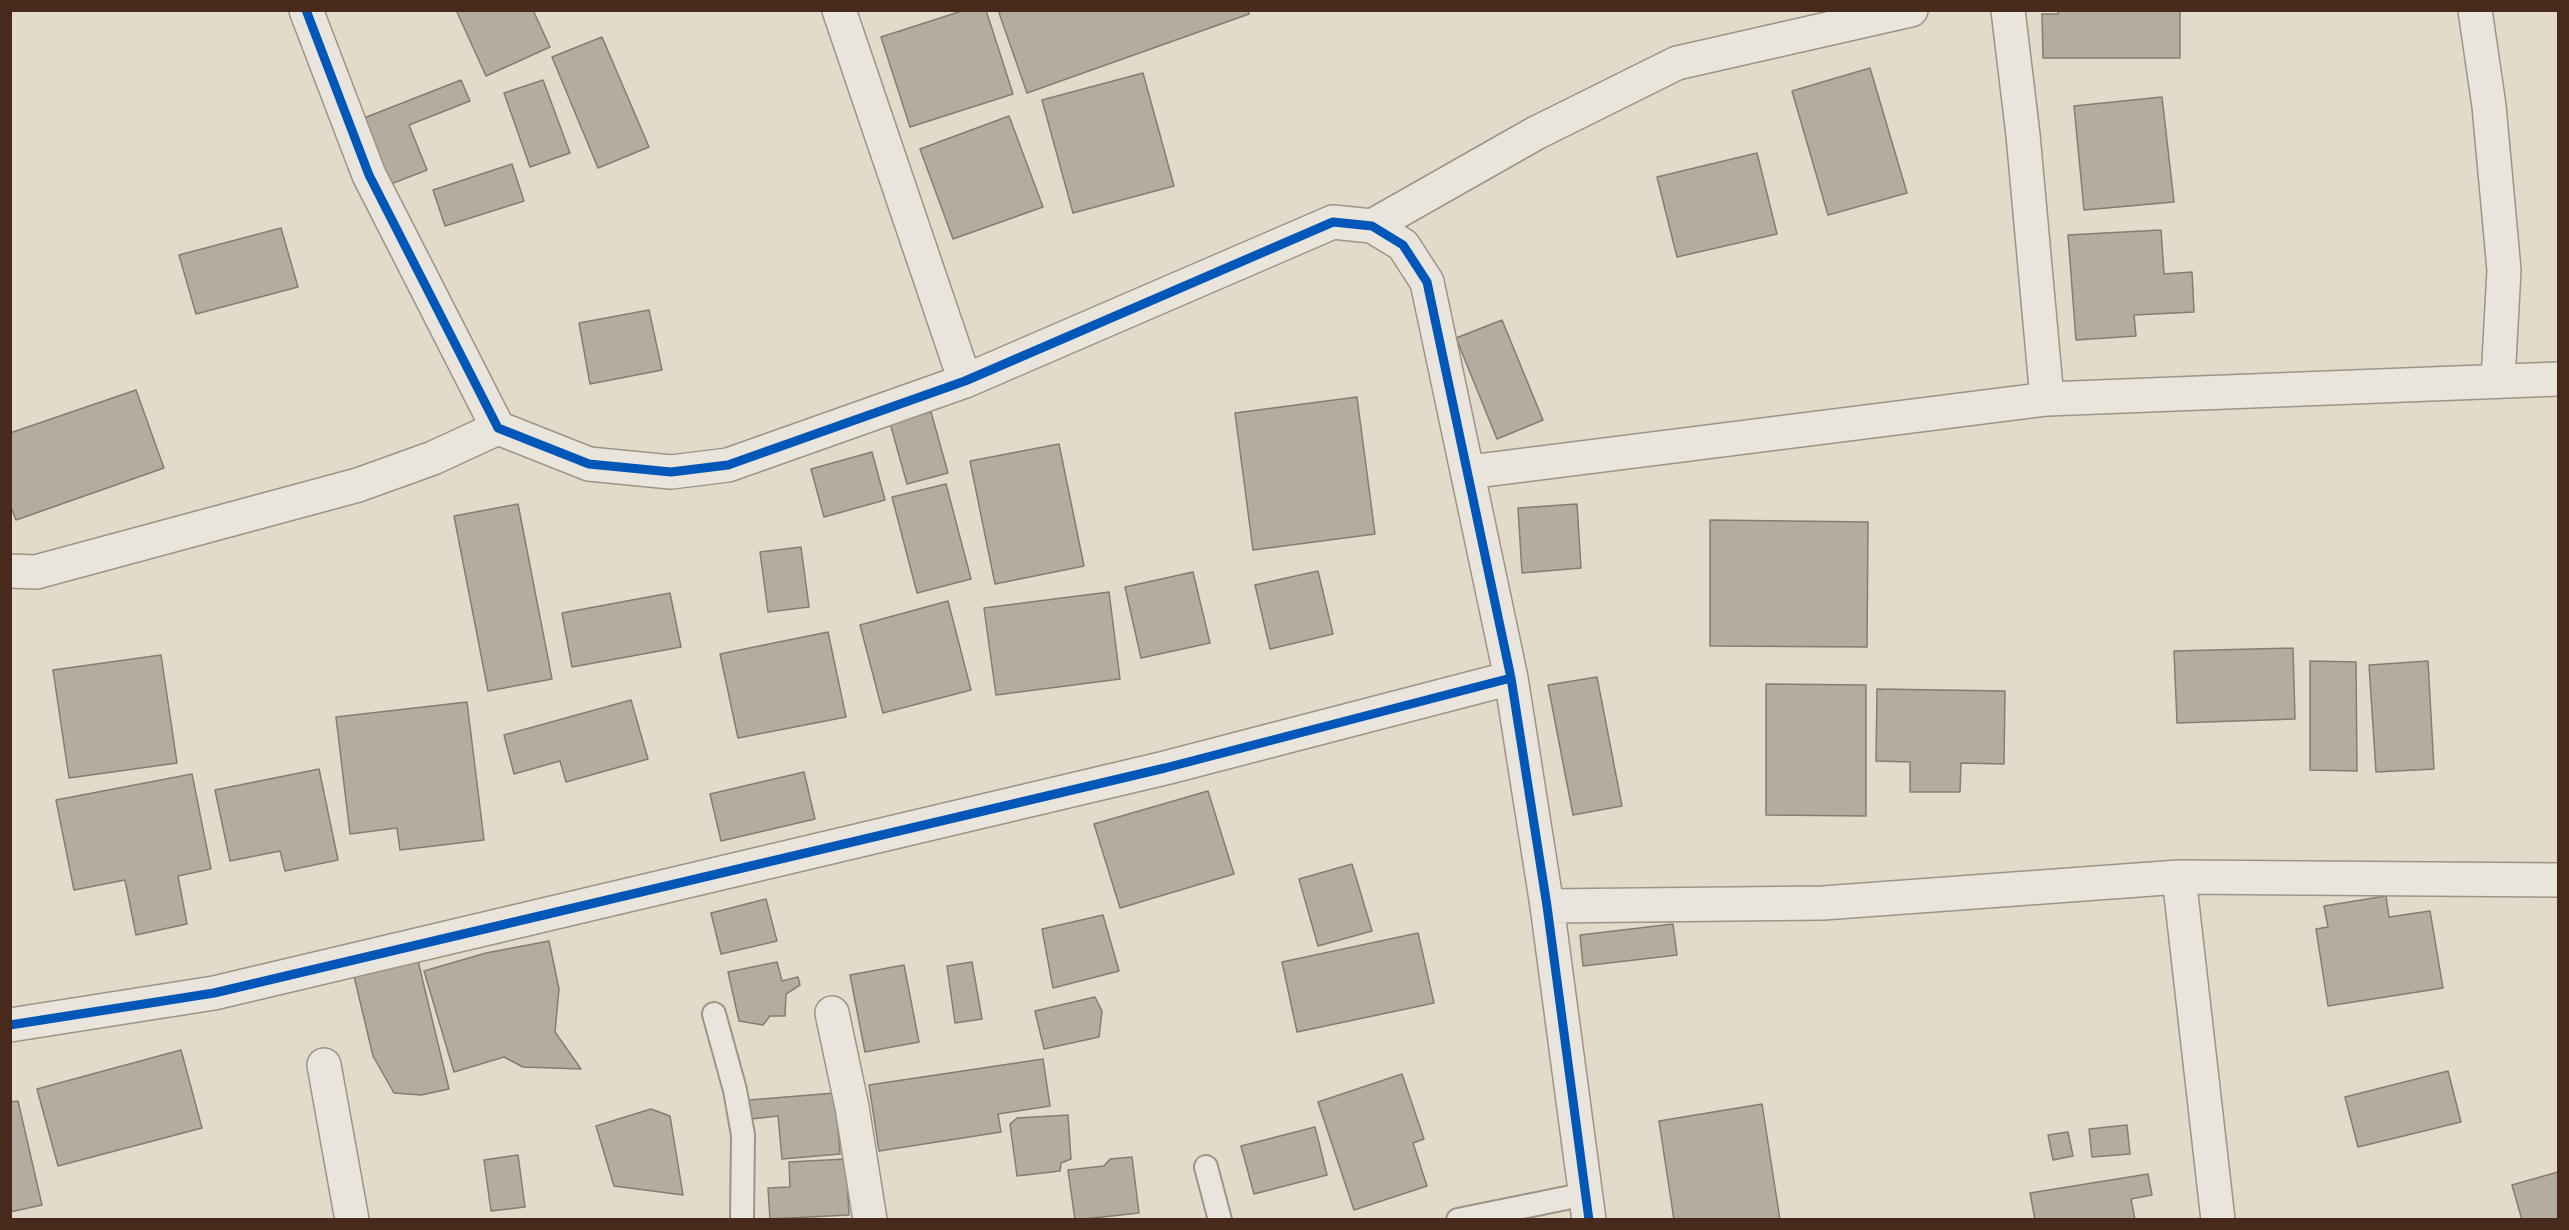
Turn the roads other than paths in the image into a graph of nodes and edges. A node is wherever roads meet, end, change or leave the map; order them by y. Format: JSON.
{"nodes":[{"id":1,"x":306,"y":10,"type":"edge"},
{"id":2,"x":839,"y":10,"type":"edge"},
{"id":3,"x":1911,"y":10,"type":"edge"},
{"id":4,"x":2008,"y":10,"type":"edge"},
{"id":5,"x":2475,"y":10,"type":"edge"},
{"id":6,"x":1372,"y":226,"type":"junction"},
{"id":7,"x":2559,"y":379,"type":"edge"},
{"id":8,"x":2498,"y":380,"type":"junction"},
{"id":9,"x":965,"y":381,"type":"junction"},
{"id":10,"x":2047,"y":399,"type":"junction"},
{"id":11,"x":498,"y":428,"type":"junction"},
{"id":12,"x":1469,"y":472,"type":"junction"},
{"id":13,"x":10,"y":571,"type":"edge"},
{"id":14,"x":1511,"y":678,"type":"junction"},
{"id":15,"x":2179,"y":877,"type":"junction"},
{"id":16,"x":2559,"y":880,"type":"edge"},
{"id":17,"x":1547,"y":906,"type":"junction"},
{"id":18,"x":832,"y":1013,"type":"dead end"},
{"id":19,"x":714,"y":1014,"type":"dead end"},
{"id":20,"x":10,"y":1025,"type":"edge"},
{"id":21,"x":324,"y":1065,"type":"dead end"},
{"id":22,"x":1206,"y":1167,"type":"dead end"},
{"id":23,"x":1588,"y":1207,"type":"edge"},
{"id":24,"x":352,"y":1220,"type":"edge"},
{"id":25,"x":742,"y":1220,"type":"edge"},
{"id":26,"x":870,"y":1220,"type":"edge"},
{"id":27,"x":1220,"y":1220,"type":"edge"},
{"id":28,"x":1458,"y":1220,"type":"edge"},
{"id":29,"x":2218,"y":1220,"type":"edge"}],
"edges":[{"from":1,"to":11,"type":"street"},
{"from":2,"to":9,"type":"street"},
{"from":3,"to":6,"type":"street"},
{"from":4,"to":10,"type":"street"},
{"from":5,"to":8,"type":"street"},
{"from":6,"to":9,"type":"street"},
{"from":6,"to":12,"type":"street"},
{"from":7,"to":8,"type":"street"},
{"from":8,"to":10,"type":"street"},
{"from":9,"to":11,"type":"street"},
{"from":10,"to":12,"type":"street"},
{"from":11,"to":13,"type":"street"},
{"from":12,"to":14,"type":"street"},
{"from":14,"to":17,"type":"street"},
{"from":14,"to":20,"type":"street"},
{"from":15,"to":16,"type":"street"},
{"from":15,"to":17,"type":"street"},
{"from":15,"to":29,"type":"street"},
{"from":17,"to":23,"type":"street"},
{"from":18,"to":26,"type":"street"},
{"from":19,"to":25,"type":"lane"},
{"from":21,"to":24,"type":"street"},
{"from":22,"to":27,"type":"lane"},
{"from":23,"to":28,"type":"lane"}]}
